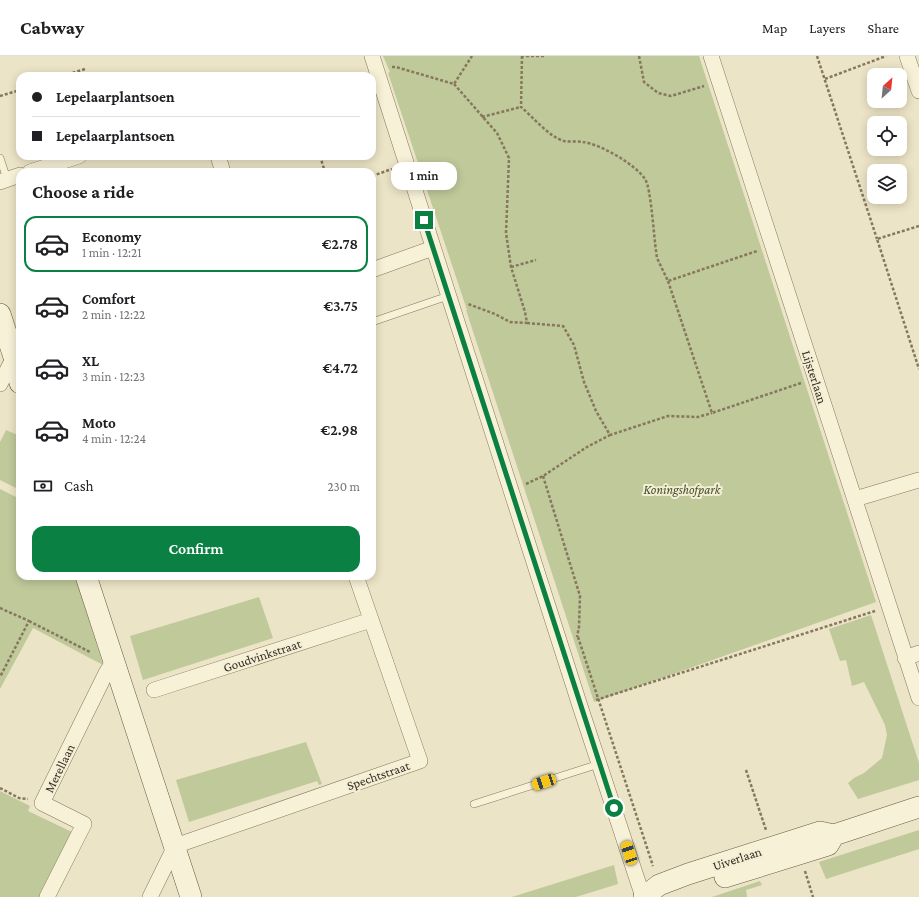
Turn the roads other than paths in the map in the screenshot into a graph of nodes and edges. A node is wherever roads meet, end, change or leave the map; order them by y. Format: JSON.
{"nodes":[{"id":1,"x":711,"y":56,"type":"edge"},
{"id":2,"x":374,"y":62,"type":"edge"},
{"id":3,"x":912,"y":64,"type":"edge"},
{"id":4,"x":919,"y":91,"type":"edge"},
{"id":5,"x":0,"y":158,"type":"edge"},
{"id":6,"x":67,"y":160,"type":"edge"},
{"id":7,"x":42,"y":168,"type":"edge"},
{"id":8,"x":9,"y":179,"type":"edge"},
{"id":9,"x":433,"y":248,"type":"junction"},
{"id":10,"x":376,"y":269,"type":"edge"},
{"id":11,"x":450,"y":300,"type":"junction"},
{"id":12,"x":0,"y":314,"type":"edge"},
{"id":13,"x":376,"y":321,"type":"edge"},
{"id":14,"x":16,"y":360,"type":"edge"},
{"id":15,"x":16,"y":364,"type":"edge"},
{"id":16,"x":0,"y":384,"type":"edge"},
{"id":17,"x":919,"y":480,"type":"edge"},
{"id":18,"x":855,"y":499,"type":"junction"},
{"id":19,"x":87,"y":580,"type":"edge"},
{"id":20,"x":357,"y":580,"type":"edge"},
{"id":21,"x":371,"y":620,"type":"junction"},
{"id":22,"x":912,"y":655,"type":"edge"},
{"id":23,"x":113,"y":662,"type":"junction"},
{"id":24,"x":154,"y":690,"type":"dead end"},
{"id":25,"x":919,"y":698,"type":"edge"},
{"id":26,"x":599,"y":764,"type":"junction"},
{"id":27,"x":474,"y":804,"type":"dead end"},
{"id":28,"x":919,"y":807,"type":"edge"},
{"id":29,"x":834,"y":835,"type":"junction"},
{"id":30,"x":175,"y":846,"type":"junction"},
{"id":31,"x":656,"y":893,"type":"edge"},
{"id":32,"x":47,"y":897,"type":"edge"},
{"id":33,"x":150,"y":897,"type":"edge"},
{"id":34,"x":191,"y":897,"type":"edge"}],
"edges":[{"from":1,"to":18,"type":"street","name":"Lijsterlaan"},
{"from":2,"to":9,"type":"street"},
{"from":3,"to":4,"type":"street"},
{"from":5,"to":8,"type":"lane"},
{"from":6,"to":7,"type":"street"},
{"from":9,"to":10,"type":"street"},
{"from":9,"to":11,"type":"street"},
{"from":11,"to":13,"type":"lane"},
{"from":11,"to":26,"type":"street"},
{"from":12,"to":14,"type":"street"},
{"from":15,"to":16,"type":"street"},
{"from":17,"to":18,"type":"street"},
{"from":18,"to":22,"type":"street","name":"Lijsterlaan"},
{"from":19,"to":23,"type":"street"},
{"from":20,"to":21,"type":"street","name":"Spechtstraat"},
{"from":21,"to":24,"type":"street","name":"Goudvinkstraat"},
{"from":21,"to":30,"type":"street","name":"Spechtstraat"},
{"from":22,"to":25,"type":"street","name":"Lijsterlaan"},
{"from":23,"to":30,"type":"street"},
{"from":23,"to":32,"type":"street","name":"Merellaan"},
{"from":26,"to":27,"type":"lane"},
{"from":26,"to":31,"type":"street"},
{"from":28,"to":29,"type":"street","name":"Uiverlaan"},
{"from":29,"to":31,"type":"street","name":"Uiverlaan"},
{"from":29,"to":31,"type":"street","name":"Uiverlaan"},
{"from":30,"to":33,"type":"street"},
{"from":30,"to":34,"type":"street"}]}
